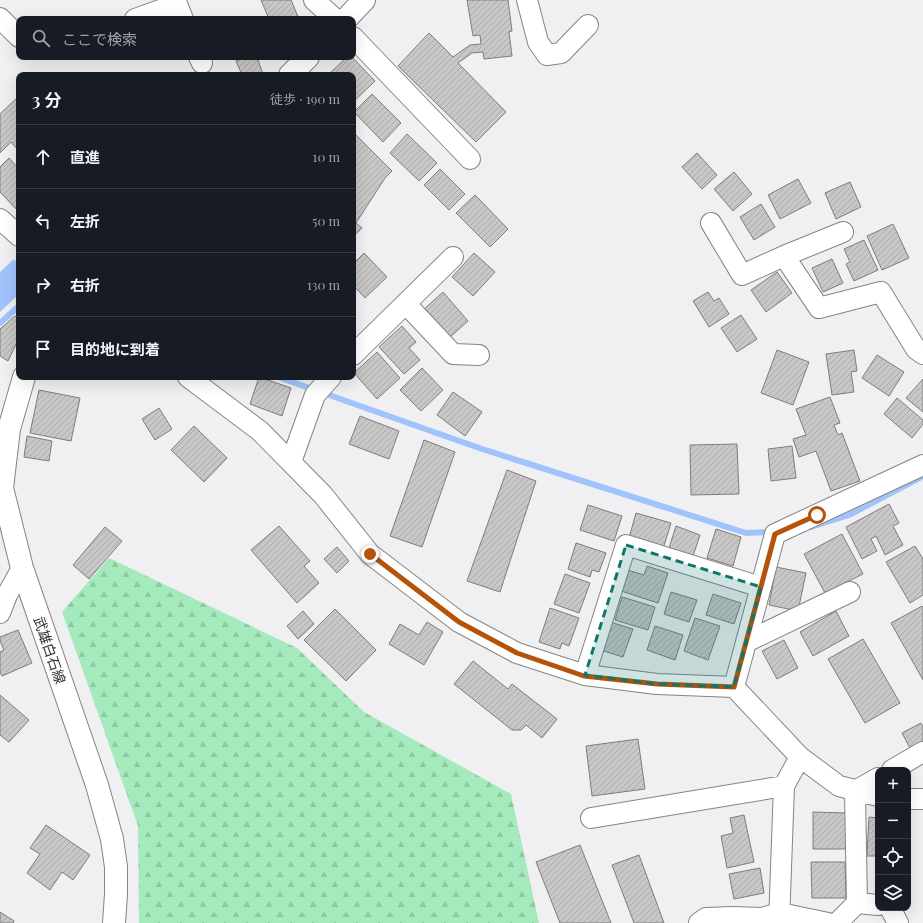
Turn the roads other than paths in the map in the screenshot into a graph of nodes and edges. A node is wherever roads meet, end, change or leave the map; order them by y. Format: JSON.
{"nodes":[{"id":1,"x":314,"y":0,"type":"edge"},
{"id":2,"x":364,"y":0,"type":"edge"},
{"id":3,"x":527,"y":0,"type":"edge"},
{"id":4,"x":178,"y":8,"type":"edge"},
{"id":5,"x":147,"y":16,"type":"edge"},
{"id":6,"x":332,"y":16,"type":"edge"},
{"id":7,"x":349,"y":16,"type":"edge"},
{"id":8,"x":0,"y":18,"type":"edge"},
{"id":9,"x":588,"y":25,"type":"dead end"},
{"id":10,"x":16,"y":34,"type":"edge"},
{"id":11,"x":356,"y":40,"type":"edge"},
{"id":12,"x":305,"y":60,"type":"edge"},
{"id":13,"x":293,"y":72,"type":"edge"},
{"id":14,"x":470,"y":159,"type":"dead end"},
{"id":15,"x":0,"y":219,"type":"edge"},
{"id":16,"x":711,"y":223,"type":"dead end"},
{"id":17,"x":843,"y":232,"type":"dead end"},
{"id":18,"x":16,"y":233,"type":"edge"},
{"id":19,"x":784,"y":256,"type":"junction"},
{"id":20,"x":454,"y":257,"type":"dead end"},
{"id":21,"x":406,"y":304,"type":"junction"},
{"id":22,"x":356,"y":352,"type":"edge"},
{"id":23,"x":923,"y":354,"type":"edge"},
{"id":24,"x":479,"y":355,"type":"dead end"},
{"id":25,"x":23,"y":380,"type":"edge"},
{"id":26,"x":192,"y":380,"type":"edge"},
{"id":27,"x":323,"y":386,"type":"edge"},
{"id":28,"x":291,"y":462,"type":"junction"},
{"id":29,"x":923,"y":464,"type":"edge"},
{"id":30,"x":2,"y":476,"type":"edge"},
{"id":31,"x":22,"y":568,"type":"junction"},
{"id":32,"x":761,"y":587,"type":"junction"},
{"id":33,"x":850,"y":592,"type":"dead end"},
{"id":34,"x":0,"y":614,"type":"edge"},
{"id":35,"x":746,"y":642,"type":"junction"},
{"id":36,"x":584,"y":676,"type":"junction"},
{"id":37,"x":734,"y":687,"type":"junction"},
{"id":38,"x":923,"y":752,"type":"edge"},
{"id":39,"x":800,"y":757,"type":"junction"},
{"id":40,"x":897,"y":767,"type":"edge"},
{"id":41,"x":875,"y":780,"type":"edge"},
{"id":42,"x":784,"y":786,"type":"junction"},
{"id":43,"x":855,"y":791,"type":"junction"},
{"id":44,"x":875,"y":795,"type":"edge"},
{"id":45,"x":911,"y":799,"type":"edge"},
{"id":46,"x":923,"y":799,"type":"edge"},
{"id":47,"x":591,"y":818,"type":"dead end"},
{"id":48,"x":857,"y":903,"type":"junction"},
{"id":49,"x":875,"y":905,"type":"edge"},
{"id":50,"x":892,"y":911,"type":"edge"},
{"id":51,"x":780,"y":918,"type":"edge"},
{"id":52,"x":114,"y":923,"type":"edge"},
{"id":53,"x":699,"y":923,"type":"edge"},
{"id":54,"x":828,"y":923,"type":"edge"},
{"id":55,"x":837,"y":923,"type":"edge"},
{"id":56,"x":898,"y":923,"type":"edge"}],
"edges":[{"from":1,"to":6,"type":"street"},
{"from":2,"to":7,"type":"main road"},
{"from":3,"to":9,"type":"street"},
{"from":4,"to":5,"type":"street"},
{"from":8,"to":10,"type":"street"},
{"from":11,"to":14,"type":"street"},
{"from":12,"to":13,"type":"main road"},
{"from":15,"to":18,"type":"street"},
{"from":16,"to":19,"type":"street"},
{"from":17,"to":19,"type":"street"},
{"from":19,"to":23,"type":"street"},
{"from":20,"to":21,"type":"street"},
{"from":21,"to":22,"type":"street"},
{"from":21,"to":24,"type":"street"},
{"from":25,"to":30,"type":"main road","name":"武雄白石線"},
{"from":26,"to":28,"type":"street"},
{"from":27,"to":28,"type":"street"},
{"from":28,"to":36,"type":"street"},
{"from":29,"to":32,"type":"street"},
{"from":30,"to":31,"type":"main road","name":"武雄白石線"},
{"from":31,"to":34,"type":"street"},
{"from":31,"to":52,"type":"main road","name":"武雄白石線"},
{"from":32,"to":35,"type":"street"},
{"from":32,"to":36,"type":"street"},
{"from":33,"to":35,"type":"street"},
{"from":35,"to":37,"type":"street"},
{"from":36,"to":37,"type":"street"},
{"from":37,"to":39,"type":"street"},
{"from":38,"to":40,"type":"street"},
{"from":39,"to":42,"type":"street"},
{"from":39,"to":43,"type":"street"},
{"from":41,"to":43,"type":"street"},
{"from":42,"to":47,"type":"street"},
{"from":42,"to":51,"type":"street"},
{"from":43,"to":44,"type":"street"},
{"from":43,"to":48,"type":"street"},
{"from":45,"to":46,"type":"street"},
{"from":48,"to":49,"type":"street"},
{"from":48,"to":55,"type":"street"},
{"from":50,"to":56,"type":"street"},
{"from":51,"to":53,"type":"street"},
{"from":51,"to":54,"type":"street"}]}
